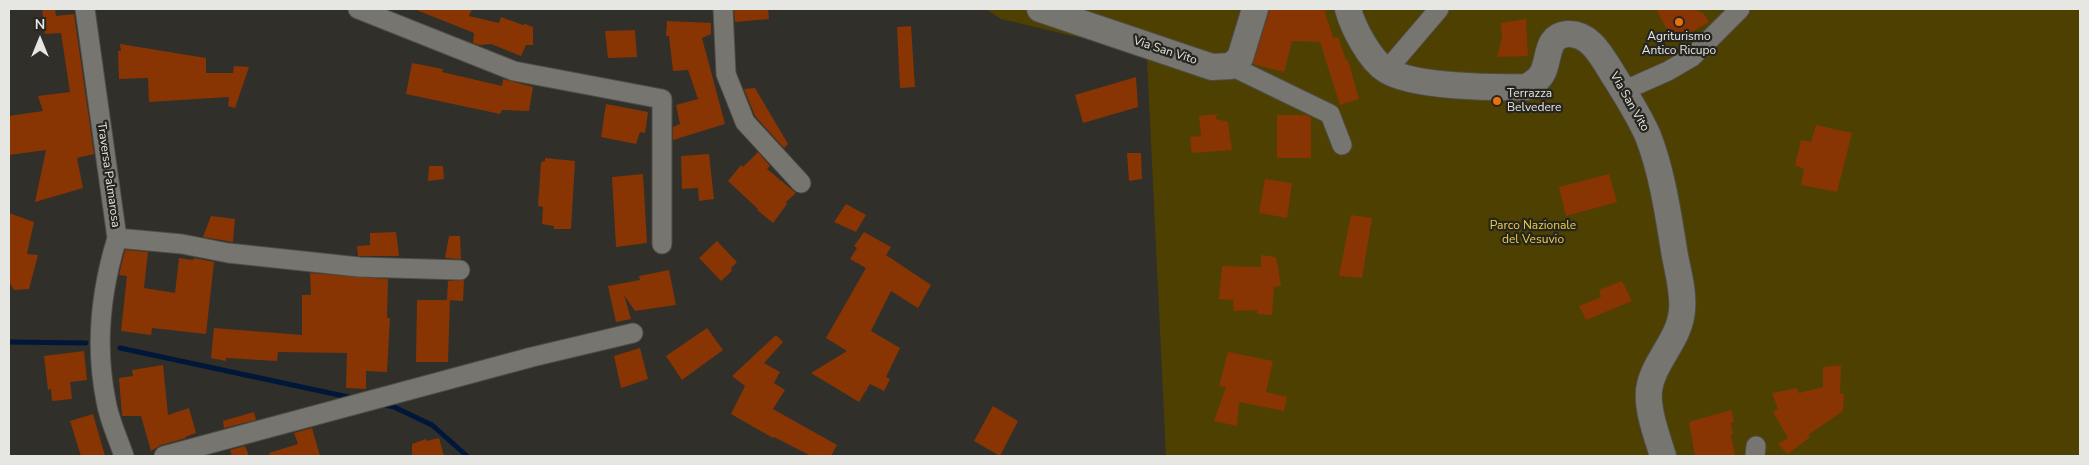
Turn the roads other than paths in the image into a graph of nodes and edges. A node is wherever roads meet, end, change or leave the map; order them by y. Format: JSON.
{"nodes":[{"id":1,"x":85,"y":9,"type":"edge"},
{"id":2,"x":358,"y":9,"type":"edge"},
{"id":3,"x":722,"y":9,"type":"edge"},
{"id":4,"x":1040,"y":9,"type":"edge"},
{"id":5,"x":1255,"y":9,"type":"edge"},
{"id":6,"x":1348,"y":9,"type":"edge"},
{"id":7,"x":1439,"y":9,"type":"edge"},
{"id":8,"x":1740,"y":9,"type":"edge"},
{"id":9,"x":1231,"y":66,"type":"junction"},
{"id":10,"x":1386,"y":71,"type":"junction"},
{"id":11,"x":1623,"y":90,"type":"junction"},
{"id":12,"x":1342,"y":145,"type":"dead end"},
{"id":13,"x":801,"y":183,"type":"dead end"},
{"id":14,"x":117,"y":238,"type":"junction"},
{"id":15,"x":662,"y":244,"type":"dead end"},
{"id":16,"x":460,"y":270,"type":"dead end"},
{"id":17,"x":633,"y":334,"type":"dead end"},
{"id":18,"x":124,"y":456,"type":"edge"},
{"id":19,"x":164,"y":456,"type":"edge"},
{"id":20,"x":1662,"y":456,"type":"edge"}],
"edges":[{"from":1,"to":14,"type":"street","name":"Traversa Palmarosa"},
{"from":2,"to":15,"type":"street"},
{"from":3,"to":13,"type":"street"},
{"from":4,"to":9,"type":"street","name":"Via San Vito"},
{"from":5,"to":9,"type":"street"},
{"from":6,"to":10,"type":"street"},
{"from":7,"to":10,"type":"street"},
{"from":8,"to":11,"type":"street"},
{"from":9,"to":12,"type":"street"},
{"from":10,"to":11,"type":"street","name":"Via San Vito"},
{"from":11,"to":20,"type":"street","name":"Via San Vito"},
{"from":14,"to":16,"type":"street"},
{"from":14,"to":18,"type":"street","name":"Traversa Palmarosa"},
{"from":17,"to":19,"type":"street"}]}
